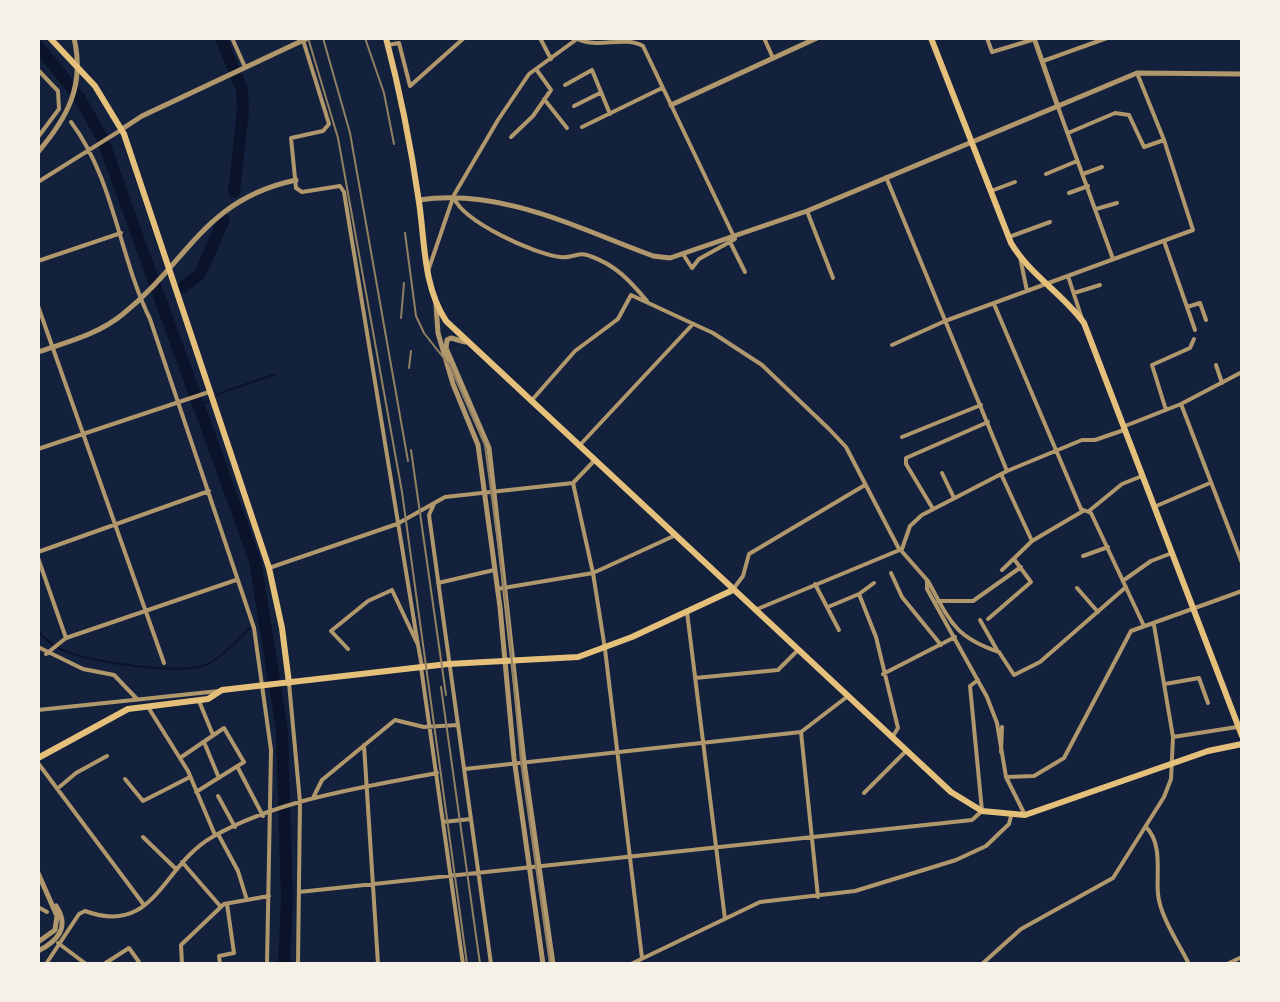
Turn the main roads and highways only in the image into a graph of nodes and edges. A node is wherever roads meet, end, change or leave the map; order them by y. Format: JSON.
{"nodes":[{"id":1,"x":50,"y":38,"type":"edge"},
{"id":2,"x":931,"y":38,"type":"edge"},
{"id":3,"x":387,"y":41,"type":"edge"},
{"id":4,"x":733,"y":590,"type":"junction"},
{"id":5,"x":286,"y":683,"type":"junction"},
{"id":6,"x":1240,"y":731,"type":"edge"},
{"id":7,"x":1242,"y":744,"type":"edge"},
{"id":8,"x":38,"y":760,"type":"edge"}],
"edges":[{"from":1,"to":5,"type":"main road"},
{"from":2,"to":6,"type":"main road"},
{"from":3,"to":4,"type":"main road"},
{"from":4,"to":5,"type":"main road"},
{"from":4,"to":7,"type":"main road"},
{"from":5,"to":8,"type":"main road"}]}
